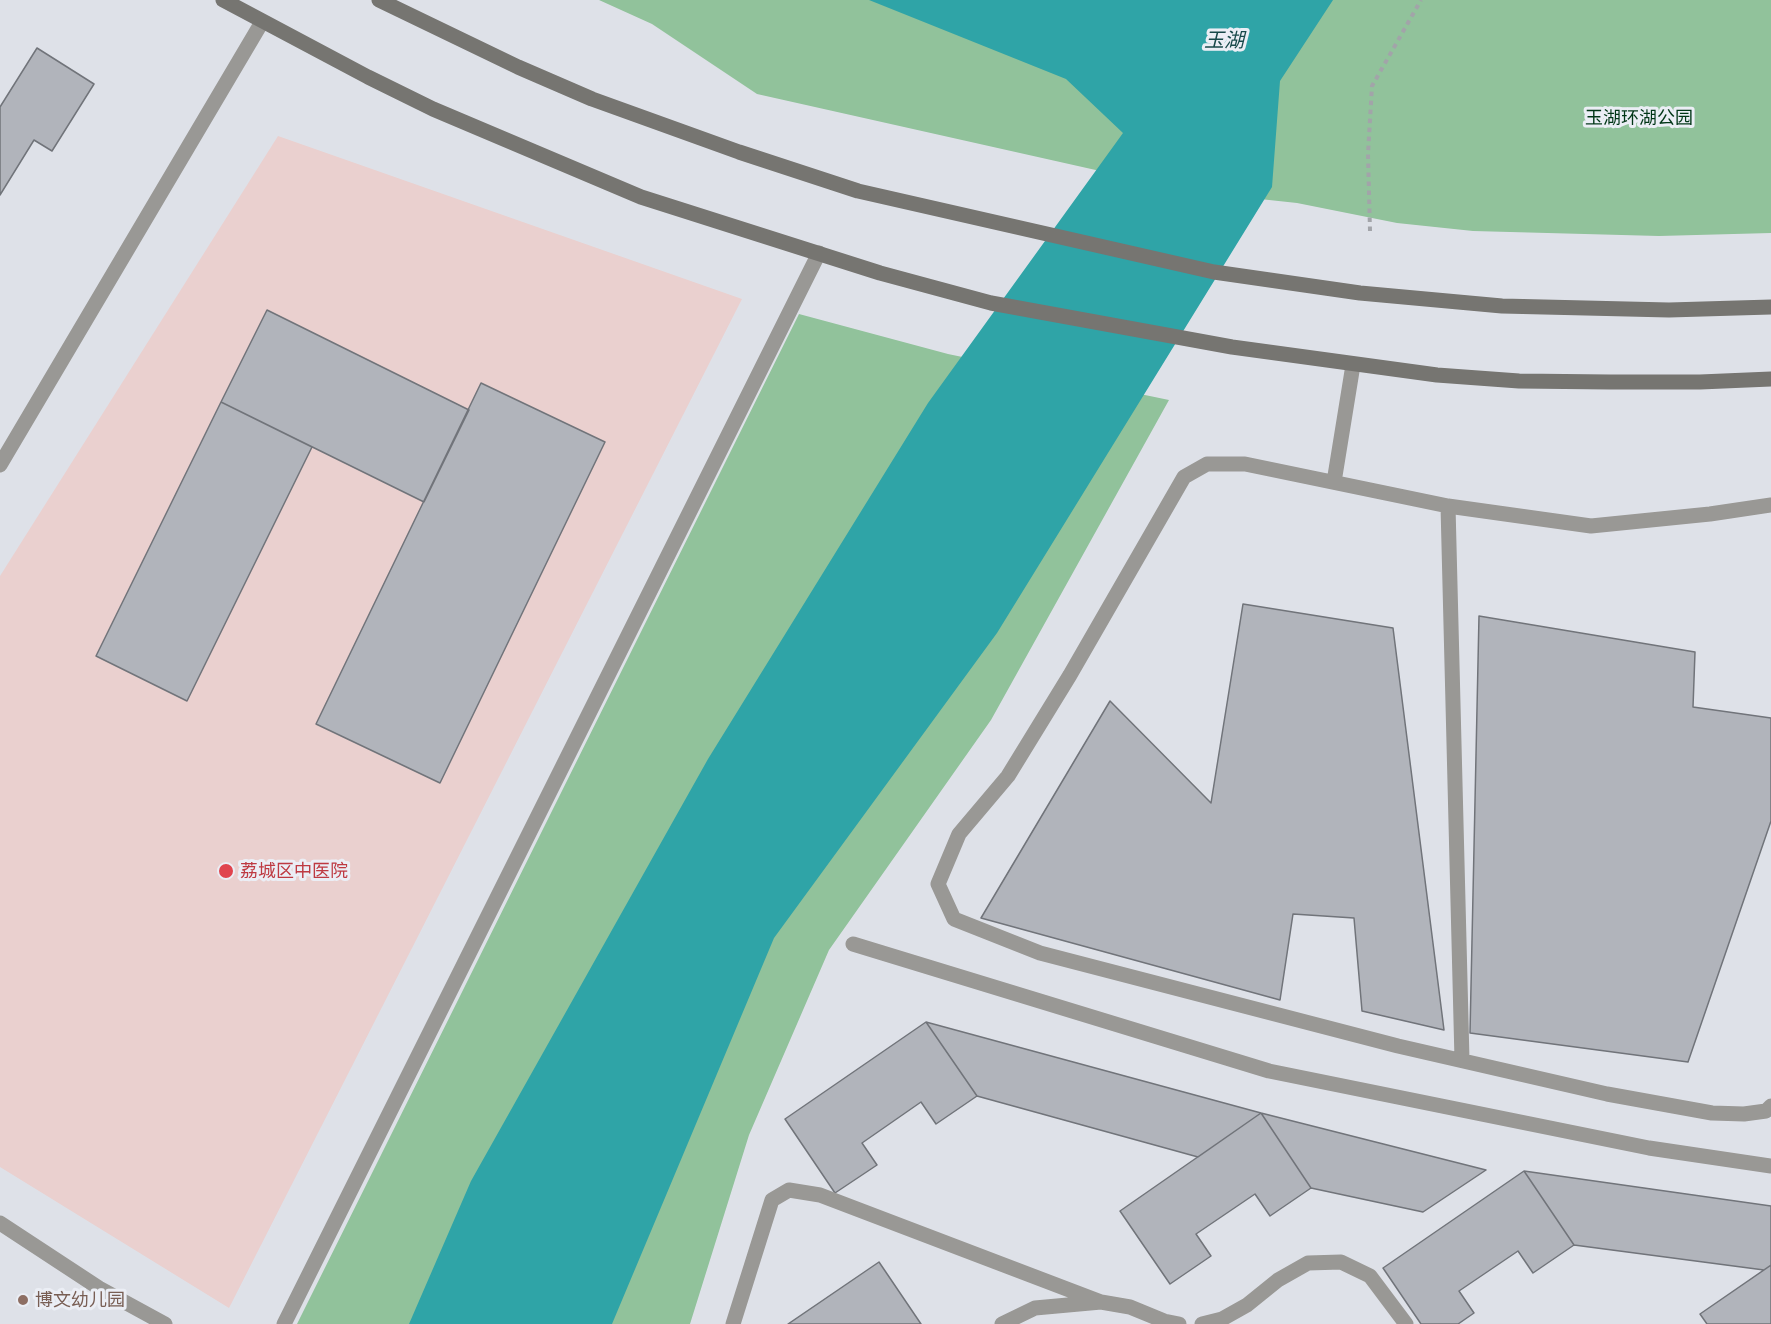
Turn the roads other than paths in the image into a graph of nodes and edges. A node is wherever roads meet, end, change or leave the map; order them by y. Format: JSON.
{"nodes":[{"id":1,"x":223,"y":0,"type":"edge"},
{"id":2,"x":379,"y":0,"type":"edge"},
{"id":3,"x":262,"y":22,"type":"junction"},
{"id":4,"x":819,"y":253,"type":"junction"},
{"id":5,"x":1771,"y":307,"type":"edge"},
{"id":6,"x":1353,"y":364,"type":"junction"},
{"id":7,"x":1771,"y":380,"type":"edge"},
{"id":8,"x":0,"y":465,"type":"edge"},
{"id":9,"x":1334,"y":482,"type":"junction"},
{"id":10,"x":1771,"y":505,"type":"edge"},
{"id":11,"x":1448,"y":506,"type":"junction"},
{"id":12,"x":853,"y":944,"type":"dead end"},
{"id":13,"x":1462,"y":1060,"type":"junction"},
{"id":14,"x":1771,"y":1106,"type":"edge"},
{"id":15,"x":1771,"y":1166,"type":"edge"},
{"id":16,"x":0,"y":1223,"type":"edge"},
{"id":17,"x":1101,"y":1302,"type":"junction"},
{"id":18,"x":165,"y":1324,"type":"edge"},
{"id":19,"x":284,"y":1324,"type":"edge"},
{"id":20,"x":733,"y":1324,"type":"edge"},
{"id":21,"x":1002,"y":1324,"type":"edge"},
{"id":22,"x":1179,"y":1324,"type":"edge"},
{"id":23,"x":1202,"y":1324,"type":"edge"},
{"id":24,"x":1406,"y":1324,"type":"edge"}],
"edges":[{"from":1,"to":3,"type":"main road"},
{"from":2,"to":5,"type":"main road"},
{"from":3,"to":4,"type":"main road"},
{"from":3,"to":8,"type":"street"},
{"from":4,"to":6,"type":"main road"},
{"from":4,"to":19,"type":"street"},
{"from":6,"to":7,"type":"main road"},
{"from":6,"to":9,"type":"street"},
{"from":9,"to":11,"type":"street"},
{"from":9,"to":13,"type":"street"},
{"from":10,"to":11,"type":"street"},
{"from":11,"to":13,"type":"street"},
{"from":12,"to":15,"type":"street"},
{"from":13,"to":14,"type":"street"},
{"from":16,"to":18,"type":"street"},
{"from":17,"to":20,"type":"street"},
{"from":17,"to":21,"type":"street"},
{"from":17,"to":22,"type":"street"},
{"from":23,"to":24,"type":"street"}]}
